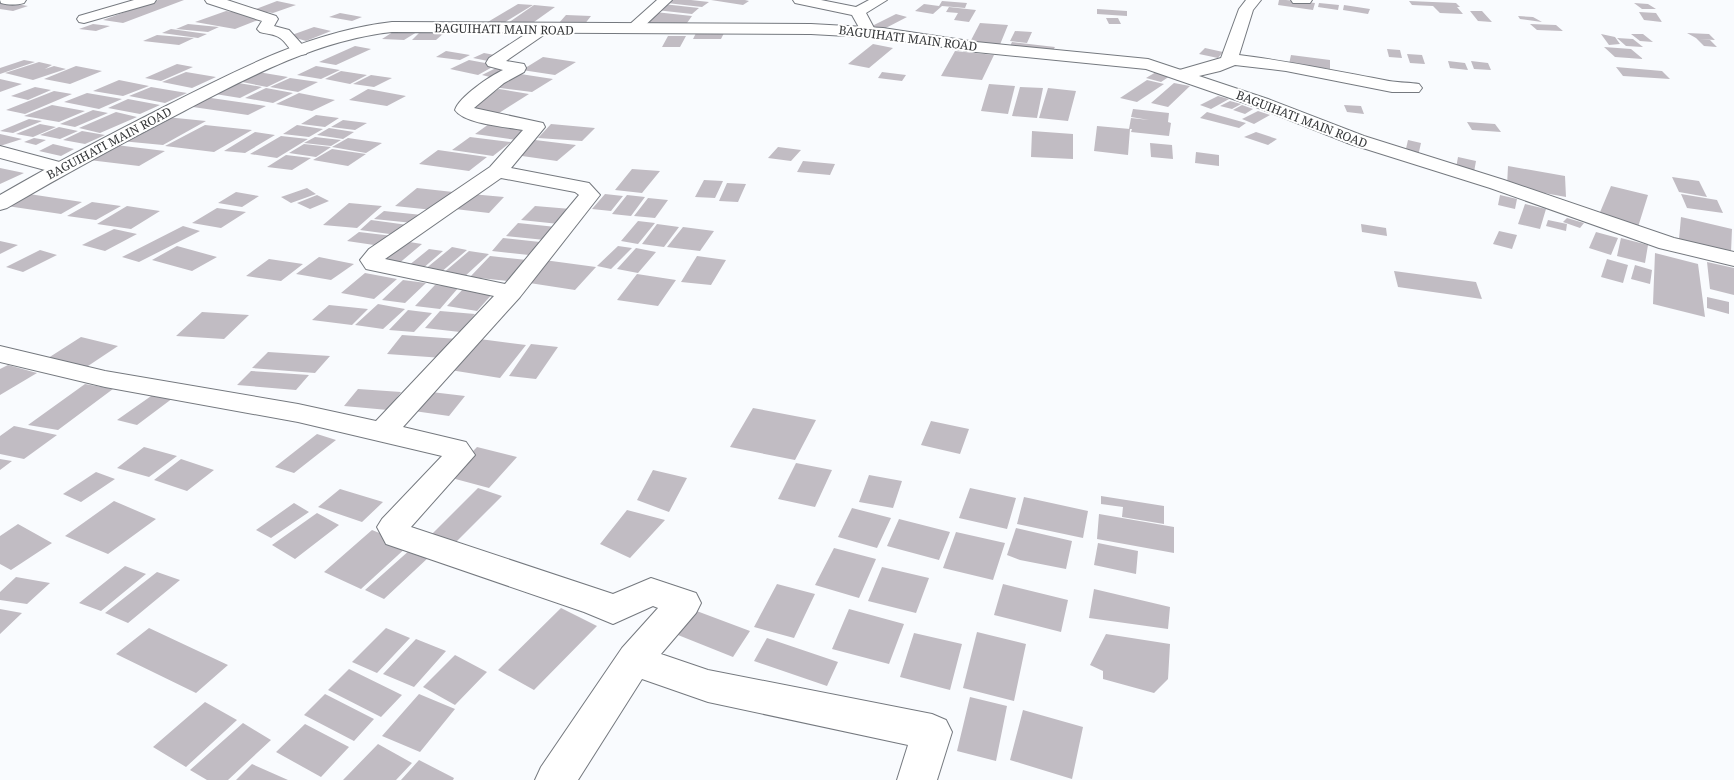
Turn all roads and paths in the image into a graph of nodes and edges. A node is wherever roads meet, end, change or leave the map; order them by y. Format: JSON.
{"nodes":[{"id":1,"x":6,"y":0,"type":"edge"},
{"id":2,"x":20,"y":0,"type":"edge"},
{"id":3,"x":149,"y":0,"type":"edge"},
{"id":4,"x":212,"y":0,"type":"edge"},
{"id":5,"x":665,"y":0,"type":"edge"},
{"id":6,"x":800,"y":0,"type":"edge"},
{"id":7,"x":880,"y":0,"type":"edge"},
{"id":8,"x":1254,"y":0,"type":"edge"},
{"id":9,"x":1298,"y":0,"type":"edge"},
{"id":10,"x":1305,"y":0,"type":"edge"},
{"id":11,"x":858,"y":12,"type":"junction"},
{"id":12,"x":84,"y":20,"type":"dead end"},
{"id":13,"x":634,"y":28,"type":"junction"},
{"id":14,"x":542,"y":29,"type":"junction"},
{"id":15,"x":868,"y":32,"type":"junction"},
{"id":16,"x":300,"y":51,"type":"junction"},
{"id":17,"x":1229,"y":59,"type":"junction"},
{"id":18,"x":1182,"y":75,"type":"junction"},
{"id":19,"x":1413,"y":88,"type":"dead end"},
{"id":20,"x":0,"y":152,"type":"edge"},
{"id":21,"x":60,"y":168,"type":"junction"},
{"id":22,"x":497,"y":171,"type":"junction"},
{"id":23,"x":0,"y":204,"type":"edge"},
{"id":24,"x":1734,"y":259,"type":"edge"},
{"id":25,"x":511,"y":292,"type":"junction"},
{"id":26,"x":0,"y":354,"type":"edge"},
{"id":27,"x":383,"y":432,"type":"junction"},
{"id":28,"x":635,"y":659,"type":"junction"},
{"id":29,"x":555,"y":780,"type":"edge"},
{"id":30,"x":917,"y":780,"type":"edge"}],
"edges":[{"from":1,"to":2,"type":"street"},
{"from":3,"to":12,"type":"street"},
{"from":4,"to":16,"type":"street"},
{"from":5,"to":13,"type":"street"},
{"from":6,"to":11,"type":"street"},
{"from":7,"to":11,"type":"street"},
{"from":8,"to":17,"type":"street"},
{"from":9,"to":10,"type":"street"},
{"from":11,"to":15,"type":"street"},
{"from":13,"to":14,"type":"street","name":"BAGUIHATI MAIN ROAD"},
{"from":13,"to":15,"type":"street","name":"BAGUIHATI MAIN ROAD"},
{"from":14,"to":16,"type":"street","name":"BAGUIHATI MAIN ROAD"},
{"from":14,"to":22,"type":"street"},
{"from":15,"to":18,"type":"street","name":"BAGUIHATI MAIN ROAD"},
{"from":16,"to":21,"type":"street","name":"BAGUIHATI MAIN ROAD"},
{"from":17,"to":18,"type":"street"},
{"from":17,"to":19,"type":"street"},
{"from":18,"to":24,"type":"street","name":"BAGUIHATI MAIN ROAD"},
{"from":20,"to":21,"type":"street"},
{"from":21,"to":23,"type":"street","name":"BAGUIHATI MAIN ROAD"},
{"from":22,"to":25,"type":"street"},
{"from":22,"to":25,"type":"street"},
{"from":25,"to":27,"type":"street"},
{"from":26,"to":27,"type":"street"},
{"from":27,"to":28,"type":"street"},
{"from":28,"to":29,"type":"street"},
{"from":28,"to":30,"type":"street"}]}
